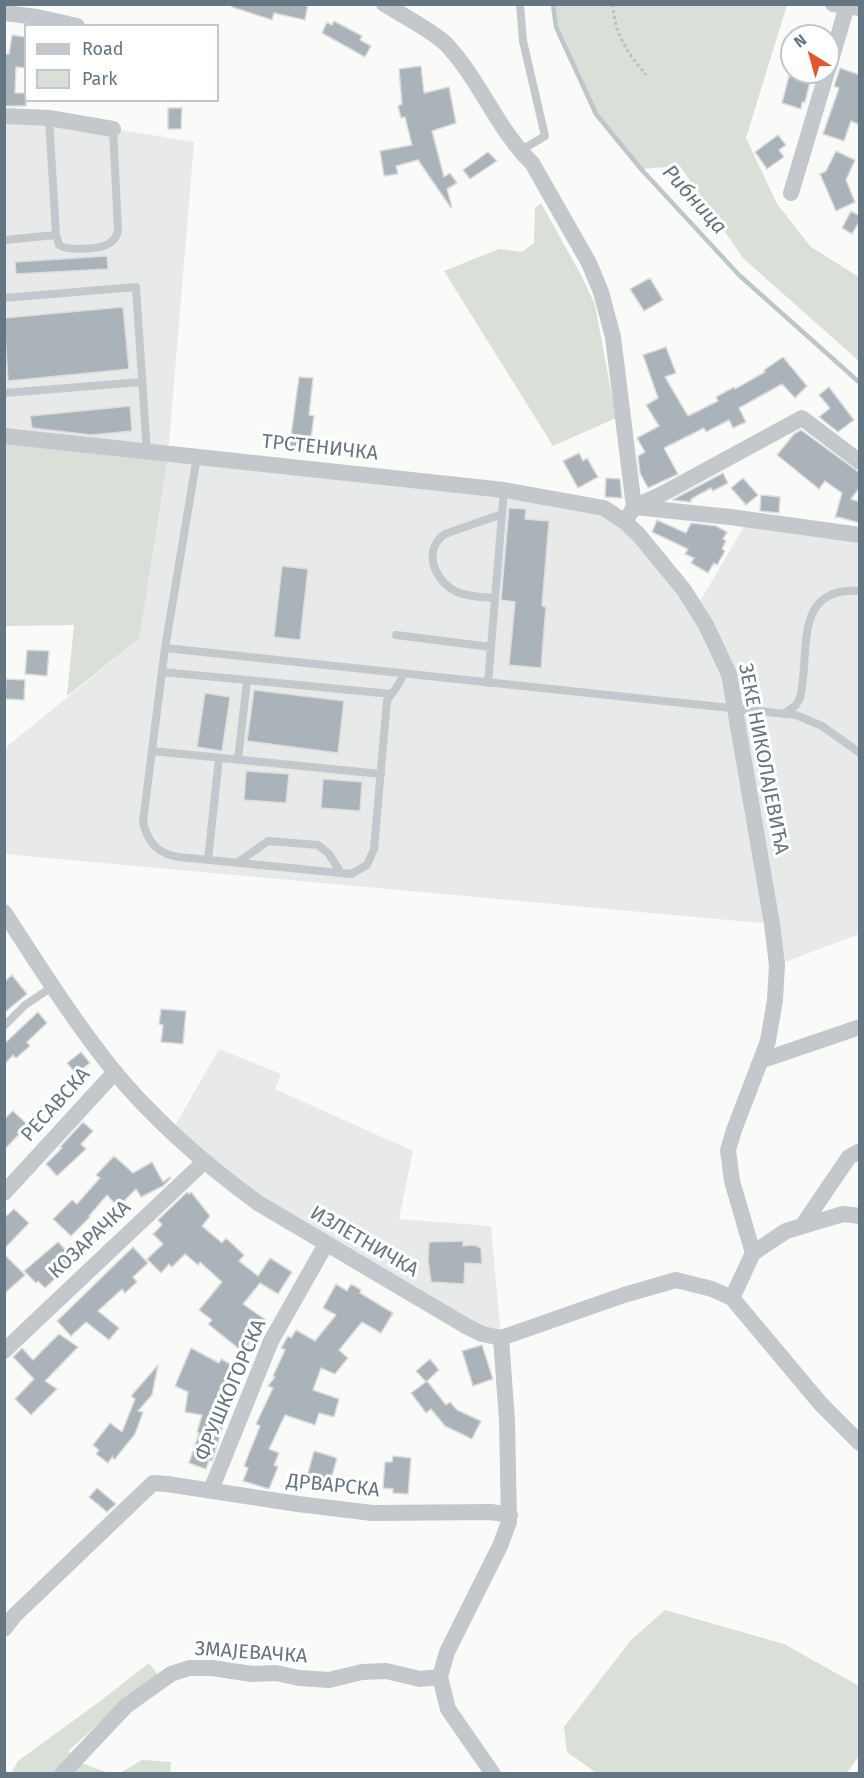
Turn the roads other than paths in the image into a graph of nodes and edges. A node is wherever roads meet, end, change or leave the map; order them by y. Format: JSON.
{"nodes":[{"id":1,"x":384,"y":4,"type":"edge"},
{"id":2,"x":520,"y":4,"type":"edge"},
{"id":3,"x":846,"y":6,"type":"edge"},
{"id":4,"x":4,"y":13,"type":"edge"},
{"id":5,"x":68,"y":24,"type":"edge"},
{"id":6,"x":840,"y":28,"type":"edge"},
{"id":7,"x":824,"y":84,"type":"edge"},
{"id":8,"x":4,"y":116,"type":"edge"},
{"id":9,"x":49,"y":118,"type":"junction"},
{"id":10,"x":113,"y":129,"type":"joint"},
{"id":11,"x":520,"y":151,"type":"junction"},
{"id":12,"x":791,"y":193,"type":"dead end"},
{"id":13,"x":56,"y":235,"type":"junction"},
{"id":14,"x":4,"y":240,"type":"edge"},
{"id":15,"x":4,"y":298,"type":"edge"},
{"id":16,"x":142,"y":382,"type":"junction"},
{"id":17,"x":4,"y":393,"type":"edge"},
{"id":18,"x":4,"y":436,"type":"edge"},
{"id":19,"x":147,"y":453,"type":"junction"},
{"id":20,"x":197,"y":458,"type":"junction"},
{"id":21,"x":860,"y":462,"type":"edge"},
{"id":22,"x":504,"y":490,"type":"junction"},
{"id":23,"x":502,"y":514,"type":"junction"},
{"id":24,"x":630,"y":514,"type":"junction"},
{"id":25,"x":860,"y":536,"type":"edge"},
{"id":26,"x":860,"y":591,"type":"edge"},
{"id":27,"x":495,"y":597,"type":"junction"},
{"id":28,"x":396,"y":636,"type":"dead end"},
{"id":29,"x":491,"y":647,"type":"junction"},
{"id":30,"x":165,"y":648,"type":"junction"},
{"id":31,"x":162,"y":672,"type":"junction"},
{"id":32,"x":403,"y":674,"type":"junction"},
{"id":33,"x":247,"y":681,"type":"junction"},
{"id":34,"x":488,"y":683,"type":"junction"},
{"id":35,"x":391,"y":694,"type":"junction"},
{"id":36,"x":735,"y":709,"type":"junction"},
{"id":37,"x":784,"y":714,"type":"junction"},
{"id":38,"x":152,"y":751,"type":"junction"},
{"id":39,"x":860,"y":753,"type":"edge"},
{"id":40,"x":219,"y":758,"type":"junction"},
{"id":41,"x":238,"y":760,"type":"junction"},
{"id":42,"x":381,"y":774,"type":"junction"},
{"id":43,"x":208,"y":860,"type":"junction"},
{"id":44,"x":237,"y":863,"type":"junction"},
{"id":45,"x":341,"y":873,"type":"junction"},
{"id":46,"x":4,"y":912,"type":"edge"},
{"id":47,"x":52,"y":987,"type":"junction"},
{"id":48,"x":4,"y":1026,"type":"edge"},
{"id":49,"x":860,"y":1027,"type":"edge"},
{"id":50,"x":762,"y":1060,"type":"junction"},
{"id":51,"x":115,"y":1072,"type":"junction"},
{"id":52,"x":860,"y":1151,"type":"edge"},
{"id":53,"x":205,"y":1161,"type":"junction"},
{"id":54,"x":4,"y":1193,"type":"edge"},
{"id":55,"x":860,"y":1216,"type":"edge"},
{"id":56,"x":802,"y":1226,"type":"junction"},
{"id":57,"x":327,"y":1244,"type":"junction"},
{"id":58,"x":753,"y":1253,"type":"junction"},
{"id":59,"x":732,"y":1298,"type":"junction"},
{"id":60,"x":501,"y":1338,"type":"junction"},
{"id":61,"x":4,"y":1351,"type":"edge"},
{"id":62,"x":860,"y":1443,"type":"edge"},
{"id":63,"x":211,"y":1491,"type":"junction"},
{"id":64,"x":510,"y":1515,"type":"junction"},
{"id":65,"x":4,"y":1629,"type":"edge"},
{"id":66,"x":440,"y":1677,"type":"junction"},
{"id":67,"x":62,"y":1773,"type":"edge"},
{"id":68,"x":493,"y":1773,"type":"edge"}],
"edges":[{"from":1,"to":11,"type":"street"},
{"from":2,"to":11,"type":"lane"},
{"from":3,"to":6,"type":"street"},
{"from":4,"to":5,"type":"street"},
{"from":7,"to":12,"type":"street"},
{"from":8,"to":9,"type":"street"},
{"from":9,"to":10,"type":"street"},
{"from":9,"to":13,"type":"lane"},
{"from":10,"to":13,"type":"lane"},
{"from":11,"to":24,"type":"street"},
{"from":13,"to":14,"type":"lane"},
{"from":15,"to":16,"type":"lane"},
{"from":16,"to":17,"type":"lane"},
{"from":16,"to":19,"type":"lane"},
{"from":18,"to":19,"type":"street","name":"ТРСТЕНИЧКА"},
{"from":19,"to":20,"type":"street","name":"ТРСТЕНИЧКА"},
{"from":20,"to":22,"type":"street","name":"ТРСТЕНИЧКА"},
{"from":20,"to":30,"type":"lane"},
{"from":21,"to":24,"type":"street"},
{"from":22,"to":23,"type":"lane"},
{"from":22,"to":24,"type":"street","name":"ТРСТЕНИЧКА"},
{"from":23,"to":27,"type":"lane"},
{"from":23,"to":27,"type":"lane"},
{"from":24,"to":25,"type":"street"},
{"from":24,"to":36,"type":"street","name":"ЗЕКЕ НИКОЛАЈЕВИЋА"},
{"from":26,"to":37,"type":"lane"},
{"from":27,"to":29,"type":"lane"},
{"from":28,"to":29,"type":"lane"},
{"from":29,"to":34,"type":"lane"},
{"from":30,"to":31,"type":"lane"},
{"from":30,"to":32,"type":"lane"},
{"from":31,"to":33,"type":"lane"},
{"from":31,"to":38,"type":"lane"},
{"from":32,"to":34,"type":"lane"},
{"from":32,"to":35,"type":"lane"},
{"from":33,"to":35,"type":"lane"},
{"from":33,"to":41,"type":"lane"},
{"from":34,"to":36,"type":"lane"},
{"from":35,"to":42,"type":"lane"},
{"from":36,"to":37,"type":"lane"},
{"from":36,"to":50,"type":"street","name":"ЗЕКЕ НИКОЛАЈЕВИЋА"},
{"from":37,"to":39,"type":"lane"},
{"from":38,"to":40,"type":"lane"},
{"from":38,"to":43,"type":"lane"},
{"from":40,"to":41,"type":"lane"},
{"from":40,"to":43,"type":"lane"},
{"from":41,"to":42,"type":"lane"},
{"from":42,"to":45,"type":"lane"},
{"from":43,"to":44,"type":"lane"},
{"from":44,"to":45,"type":"lane"},
{"from":44,"to":45,"type":"lane"},
{"from":46,"to":47,"type":"street","name":"ИЗЛЕТНИЧКА"},
{"from":47,"to":48,"type":"lane"},
{"from":47,"to":51,"type":"street","name":"ИЗЛЕТНИЧКА"},
{"from":49,"to":50,"type":"street"},
{"from":50,"to":58,"type":"street","name":"ЗЕКЕ НИКОЛАЈЕВИЋА"},
{"from":51,"to":53,"type":"street","name":"ИЗЛЕТНИЧКА"},
{"from":51,"to":54,"type":"street","name":"РЕСАВСКА"},
{"from":52,"to":56,"type":"street"},
{"from":53,"to":57,"type":"street","name":"ИЗЛЕТНИЧКА"},
{"from":53,"to":61,"type":"street","name":"КОЗАРАЧКА"},
{"from":55,"to":56,"type":"street"},
{"from":56,"to":58,"type":"street"},
{"from":57,"to":60,"type":"street","name":"ИЗЛЕТНИЧКА"},
{"from":57,"to":63,"type":"street","name":"ФРУШКОГОРСКА"},
{"from":58,"to":59,"type":"street"},
{"from":59,"to":60,"type":"street"},
{"from":59,"to":62,"type":"street"},
{"from":60,"to":64,"type":"street"},
{"from":63,"to":64,"type":"street","name":"ДРВАРСКА"},
{"from":63,"to":65,"type":"street","name":"ДРВАРСКА"},
{"from":64,"to":66,"type":"street"},
{"from":66,"to":67,"type":"street","name":"ЗМАЈЕВАЧКА"},
{"from":66,"to":68,"type":"street"}]}
